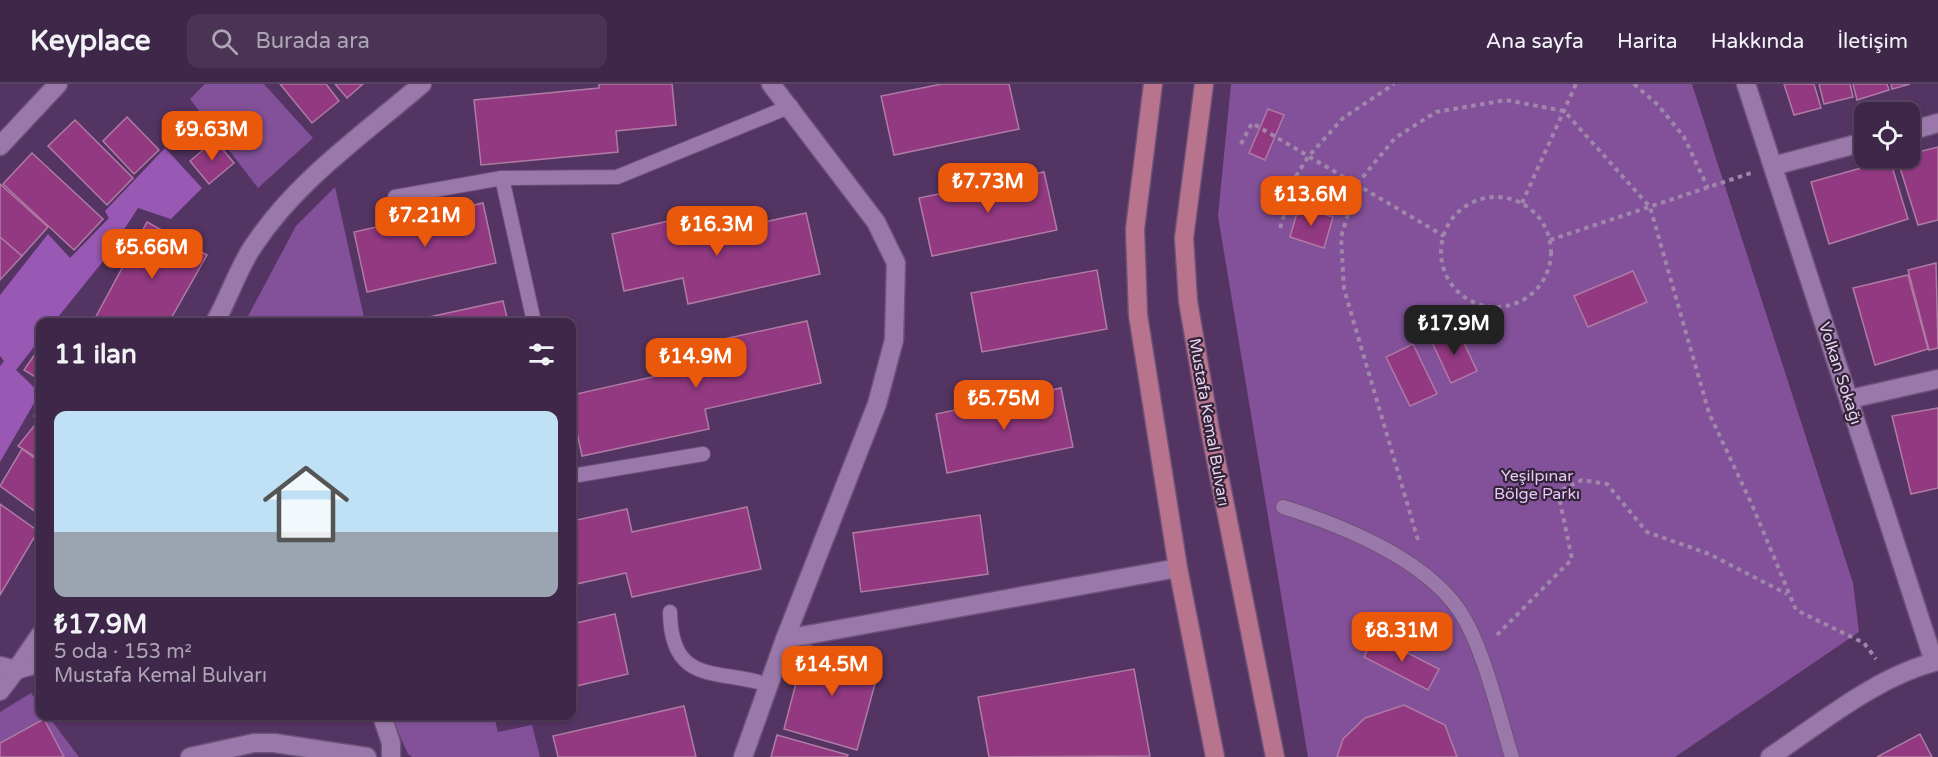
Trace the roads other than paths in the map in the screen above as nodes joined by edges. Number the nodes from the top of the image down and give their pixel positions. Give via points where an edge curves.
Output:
1 (58, 84) edge
2 (422, 84) edge
3 (771, 84) edge
4 (1153, 84) edge
5 (1204, 84) edge
6 (1746, 84) edge
7 (791, 106) junction
8 (1938, 123) edge
9 (1920, 128) edge
10 (1854, 145) edge
11 (0, 146) edge
12 (1773, 166) junction
13 (502, 178) junction
14 (395, 197) dead end
15 (217, 318) edge
16 (533, 318) edge
17 (1938, 379) edge
18 (1850, 399) junction
19 (703, 454) dead end
20 (576, 475) edge
21 (1283, 507) dead end
22 (1178, 568) junction
23 (670, 612) dead end
24 (36, 639) edge
25 (785, 639) junction
26 (36, 664) edge
27 (1937, 665) edge
28 (8, 668) edge
29 (769, 684) junction
30 (0, 691) edge
31 (383, 720) edge
32 (190, 757) edge
33 (367, 757) edge
34 (391, 757) edge
35 (743, 757) edge
36 (1215, 757) edge
37 (1275, 757) edge
38 (1512, 757) edge
39 (1770, 757) edge

1 - 11 street
2 - 15 street via 311,178 280,210 253,246
3 - 7 street
4 - 22 main road via 1135,229 1138,315
5 - 37 main road, Mustafa Kemal Bulvarı via 1184,238 1187,291 1210,430
6 - 12 street, Volkan Sokağı
7 - 13 lane via 617,177
7 - 25 street via 876,222 896,263 894,340 877,404
8 - 9 street
10 - 12 street
12 - 18 street, Volkan Sokağı
13 - 14 lane
13 - 16 lane
17 - 18 street
18 - 27 street, Volkan Sokağı
19 - 20 lane
21 - 38 lane via 1379,547 1429,578 1458,609 1473,636
22 - 25 street
22 - 36 main road
23 - 29 lane via 674,641 688,666 705,673
24 - 28 street
25 - 29 street
26 - 28 street
27 - 39 street via 1892,680
28 - 30 street
29 - 35 street
31 - 34 street
32 - 33 street via 254,743 274,743

